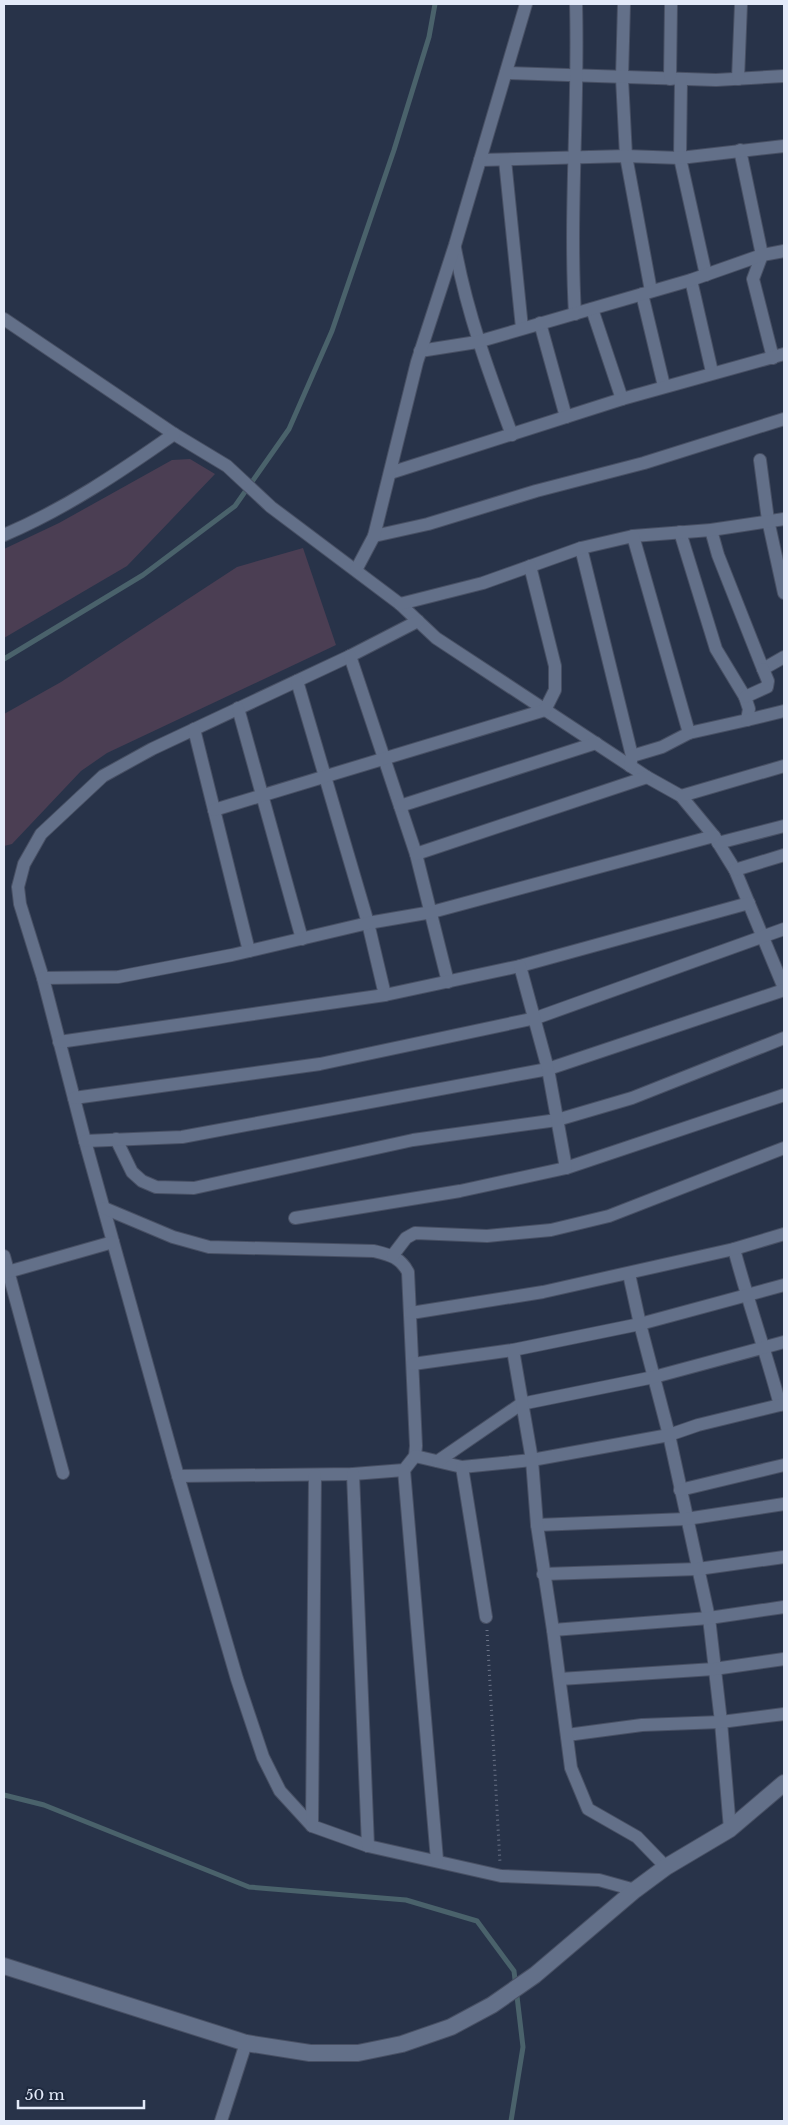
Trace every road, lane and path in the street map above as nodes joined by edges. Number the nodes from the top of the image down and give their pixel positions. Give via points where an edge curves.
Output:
1 (526, 4) edge
2 (576, 4) edge
3 (624, 4) edge
4 (671, 4) edge
5 (741, 4) edge
6 (506, 73) junction
7 (578, 75) junction
8 (784, 76) edge
9 (622, 78) junction
10 (676, 79) junction
11 (738, 80) junction
12 (784, 146) edge
13 (740, 150) junction
14 (626, 156) junction
15 (680, 158) junction
16 (573, 159) junction
17 (480, 160) junction
18 (505, 160) junction
19 (455, 245) junction
20 (784, 250) edge
21 (762, 255) junction
22 (706, 275) junction
23 (691, 280) junction
24 (647, 293) junction
25 (592, 309) junction
26 (575, 314) junction
27 (4, 318) edge
28 (540, 323) junction
29 (522, 328) junction
30 (477, 342) junction
31 (420, 352) junction
32 (778, 356) edge
33 (712, 372) junction
34 (664, 386) junction
35 (622, 399) junction
36 (566, 417) junction
37 (784, 419) edge
38 (174, 434) junction
39 (512, 435) junction
40 (760, 460) dead end
41 (390, 473) junction
42 (784, 519) edge
43 (768, 520) junction
44 (711, 530) junction
45 (680, 532) junction
46 (4, 535) edge
47 (374, 536) junction
48 (633, 536) junction
49 (581, 548) junction
50 (530, 566) junction
51 (356, 570) junction
52 (784, 593) edge
53 (400, 604) junction
54 (418, 621) junction
55 (350, 656) junction
56 (784, 657) edge
57 (763, 669) junction
58 (297, 681) junction
59 (745, 697) junction
60 (238, 708) junction
61 (545, 710) junction
62 (784, 712) edge
63 (747, 720) junction
64 (194, 729) junction
65 (689, 733) junction
66 (596, 743) junction
67 (384, 758) junction
68 (631, 761) junction
69 (784, 766) edge
70 (324, 776) junction
71 (647, 777) junction
72 (263, 795) junction
73 (681, 796) junction
74 (400, 806) junction
75 (214, 810) junction
76 (784, 826) edge
77 (716, 839) junction
78 (416, 854) junction
79 (784, 855) edge
80 (735, 870) junction
81 (749, 903) junction
82 (432, 912) junction
83 (368, 923) junction
84 (784, 929) edge
85 (762, 936) junction
86 (302, 939) junction
87 (249, 951) junction
88 (520, 966) junction
89 (43, 978) junction
90 (448, 982) junction
91 (784, 989) edge
92 (385, 995) junction
93 (536, 1018) junction
94 (784, 1038) edge
95 (59, 1042) junction
96 (548, 1069) junction
97 (784, 1095) edge
98 (74, 1098) junction
99 (556, 1120) junction
100 (116, 1139) junction
101 (85, 1141) junction
102 (784, 1148) edge
103 (566, 1168) junction
104 (104, 1208) junction
105 (295, 1218) dead end
106 (784, 1234) edge
107 (113, 1242) junction
108 (734, 1249) junction
109 (393, 1255) junction
110 (4, 1256) edge
111 (6, 1272) edge
112 (629, 1274) junction
113 (784, 1285) edge
114 (747, 1296) junction
115 (411, 1313) junction
116 (640, 1324) junction
117 (784, 1342) edge
118 (765, 1347) junction
119 (512, 1350) junction
120 (413, 1364) junction
121 (654, 1377) junction
122 (521, 1404) junction
123 (782, 1405) edge
124 (669, 1435) junction
125 (414, 1456) junction
126 (532, 1460) junction
127 (438, 1462) junction
128 (784, 1465) edge
129 (462, 1467) junction
130 (404, 1470) junction
131 (63, 1474) dead end
132 (352, 1474) junction
133 (315, 1475) junction
134 (178, 1476) junction
135 (680, 1490) junction
136 (784, 1504) edge
137 (686, 1519) junction
138 (536, 1525) junction
139 (784, 1557) edge
140 (698, 1569) junction
141 (544, 1574) junction
142 (784, 1607) edge
143 (486, 1617) joint
144 (709, 1618) junction
145 (553, 1630) junction
146 (784, 1659) edge
147 (714, 1669) junction
148 (560, 1679) junction
149 (784, 1714) edge
150 (721, 1722) junction
151 (567, 1735) junction
152 (784, 1782) edge
153 (312, 1826) junction
154 (730, 1828) junction
155 (368, 1846) junction
156 (437, 1860) junction
157 (666, 1866) junction
158 (501, 1876) junction
159 (635, 1890) junction
160 (4, 1966) edge
161 (246, 2043) junction
162 (221, 2121) edge

1 - 6 street
2 - 7 street
3 - 9 street
4 - 10 street
5 - 11 street
6 - 7 street
6 - 17 street
7 - 9 street
7 - 16 street
8 - 11 street
9 - 10 street
9 - 14 street
10 - 11 street
10 - 15 street
12 - 13 street
13 - 15 street
13 - 21 street
14 - 15 street
14 - 16 street
14 - 24 street
15 - 22 street
16 - 18 street
16 - 26 street
17 - 18 street
17 - 19 street
18 - 29 street
19 - 30 street
19 - 31 street
20 - 21 street
21 - 22 street
21 - 32 street via 753,279
22 - 23 street
23 - 24 street
23 - 33 street
24 - 25 street
24 - 34 street
25 - 26 street
25 - 35 street
26 - 28 street
27 - 38 street
28 - 29 street
28 - 36 street
29 - 30 street
30 - 31 street
30 - 39 street
31 - 41 street
32 - 33 street
33 - 34 street
34 - 35 street
35 - 36 street
36 - 39 street
37 - 47 street via 644,463 428,524
38 - 46 street via 117,474 32,523
38 - 51 street via 226,466 271,508
39 - 41 street
40 - 43 street
41 - 47 street
42 - 43 street
43 - 44 street
43 - 52 street
44 - 45 street
44 - 57 street
45 - 48 street
45 - 59 street via 716,649
47 - 51 street
48 - 49 street
48 - 65 street
49 - 50 street
49 - 68 street
50 - 53 street via 483,584
50 - 61 street via 555,666 555,690
51 - 53 street
53 - 54 street
54 - 55 street
54 - 61 street via 436,638
55 - 58 street
55 - 67 street
56 - 57 street
57 - 59 street via 767,687
58 - 60 street
58 - 70 street
59 - 63 street
60 - 64 street
60 - 72 street
61 - 66 street
61 - 67 street
62 - 63 street
63 - 65 street
64 - 75 street
64 - 89 street via 103,776 41,834 24,864 18,886 20,904
65 - 68 street
66 - 68 street
66 - 74 street
67 - 70 street
67 - 74 street
68 - 71 street
69 - 73 street
70 - 72 street
70 - 83 street
71 - 73 street
71 - 78 street
72 - 75 street
72 - 86 street
73 - 77 street
74 - 78 street
75 - 87 street
76 - 77 street
77 - 80 street
77 - 82 street
78 - 82 street
79 - 80 street
80 - 81 street
81 - 85 street
81 - 88 street
82 - 83 street
82 - 90 street
83 - 86 street
83 - 92 street
84 - 85 street
85 - 91 street
85 - 93 street
86 - 87 street
87 - 89 street via 118,977
88 - 90 street
88 - 93 street
89 - 95 street
90 - 92 street
91 - 96 street
92 - 95 street
93 - 96 street
93 - 98 street via 320,1064
94 - 99 street via 632,1098
95 - 98 street
96 - 99 street
96 - 100 street via 182,1137
97 - 103 street
98 - 101 street
99 - 100 street via 413,1140 194,1188 156,1187 142,1182 132,1172
99 - 103 street
100 - 101 street
101 - 104 street
102 - 109 street via 609,1216 551,1230 487,1236 415,1233 406,1238
103 - 105 street via 460,1191
104 - 107 street
104 - 109 street via 173,1238 209,1247 374,1251
106 - 108 street
107 - 111 street
107 - 134 street
108 - 112 street
108 - 114 street
109 - 115 street via 403,1262 408,1272
110 - 111 street
111 - 131 street
112 - 115 street via 543,1292
112 - 116 street
113 - 114 street
114 - 116 street
114 - 118 street
115 - 120 street
116 - 119 street
116 - 121 street
117 - 118 street
118 - 121 street
118 - 123 street
119 - 120 street
119 - 122 street
120 - 125 street
121 - 122 street
121 - 124 street
122 - 126 street
122 - 127 street
123 - 124 street via 698,1424
124 - 126 street
124 - 135 street
125 - 127 street
125 - 130 street
126 - 129 street
126 - 138 street
127 - 129 street
128 - 135 street
129 - 143 street
130 - 132 street
130 - 156 street
132 - 133 street
132 - 155 street
133 - 134 street
133 - 153 street
134 - 153 street via 263,1757 280,1791
135 - 137 street
136 - 137 street
137 - 138 street
137 - 140 street
138 - 141 street
139 - 140 street
140 - 141 street
140 - 144 street
141 - 145 street
142 - 144 street
143 - 158 path
144 - 145 street
144 - 147 street
145 - 148 street
146 - 147 street
147 - 148 street
147 - 150 street
148 - 151 street
149 - 150 street
150 - 151 street via 642,1725
150 - 154 street
151 - 157 street via 571,1768 588,1810 637,1837
152 - 154 street
153 - 155 street
154 - 157 street
155 - 156 street
156 - 158 street
157 - 159 street
158 - 159 street via 599,1880
159 - 161 street via 535,1975 492,2005 435,2032 402,2044 358,2053 310,2053
160 - 161 street
161 - 162 street

